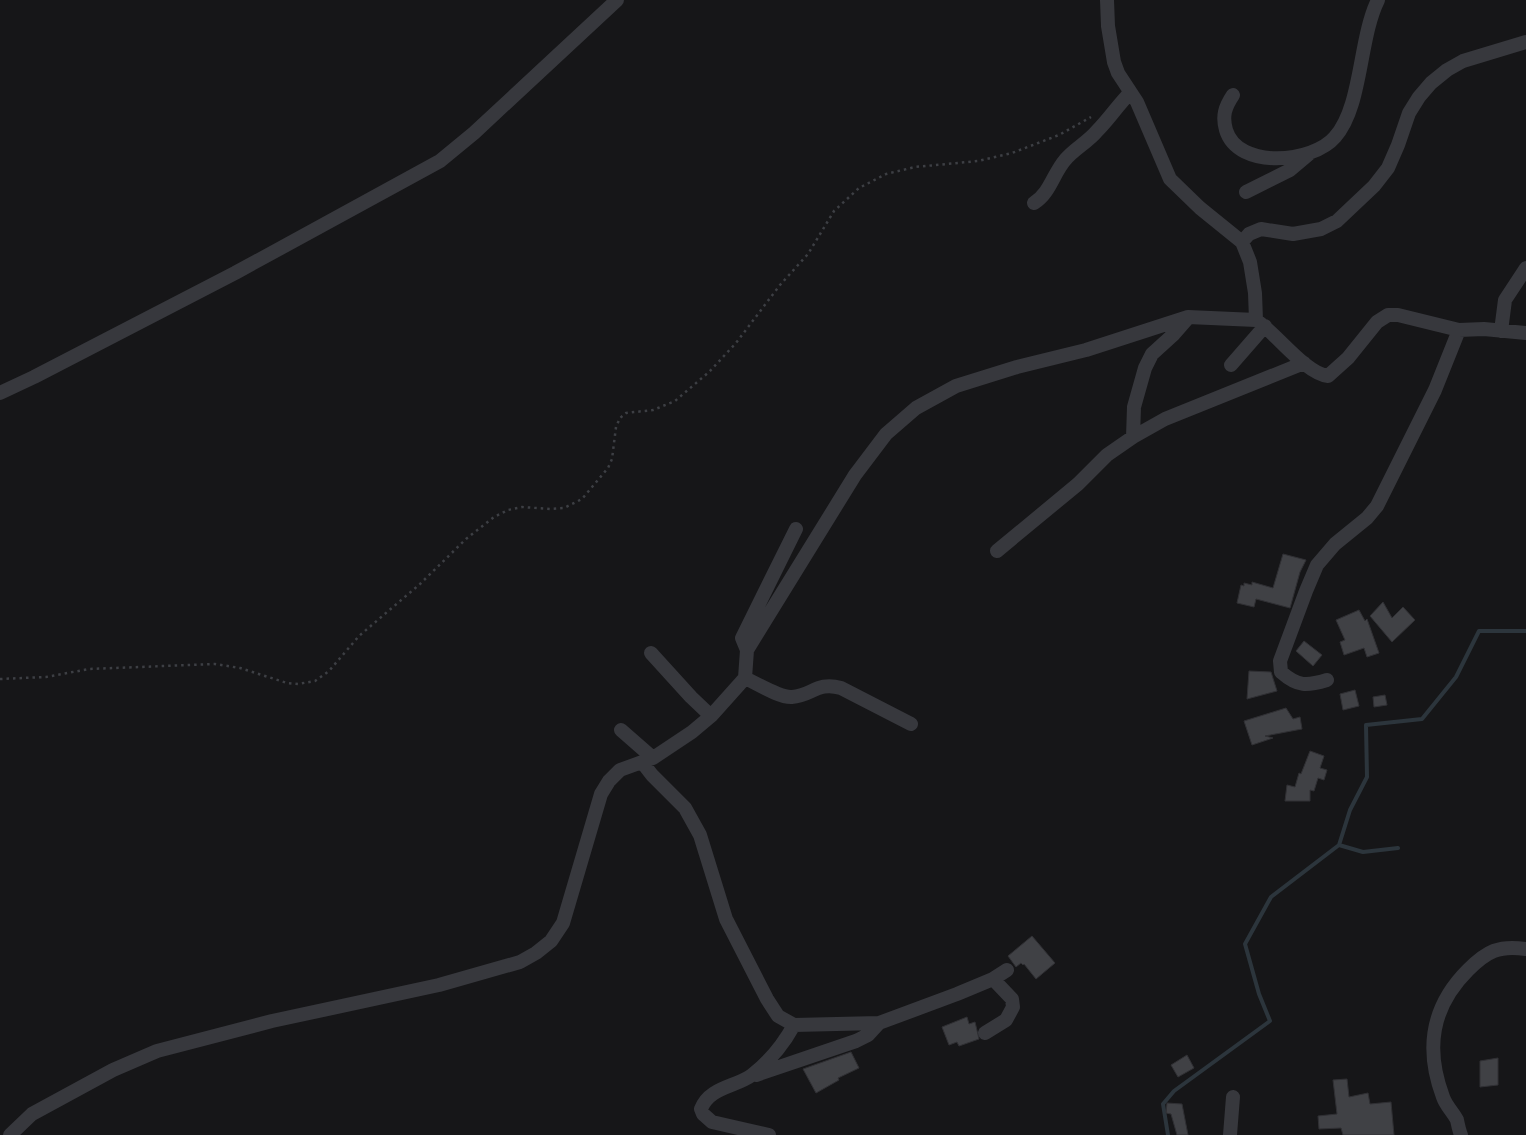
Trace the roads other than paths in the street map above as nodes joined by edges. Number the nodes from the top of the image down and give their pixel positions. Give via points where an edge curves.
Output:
1 (617, 0) edge
2 (1107, 0) edge
3 (1378, 0) edge
4 (1526, 42) edge
5 (1130, 93) junction
6 (1233, 94) dead end
7 (1311, 153) junction
8 (1246, 192) dead end
9 (1034, 204) dead end
10 (1242, 242) junction
11 (1526, 268) edge
12 (1188, 317) junction
13 (1260, 323) junction
14 (1459, 330) junction
15 (1501, 331) junction
16 (1526, 333) edge
17 (1304, 363) junction
18 (1231, 365) dead end
19 (0, 393) edge
20 (1133, 437) junction
21 (796, 529) dead end
22 (997, 551) dead end
23 (746, 650) junction
24 (651, 653) dead end
25 (745, 678) junction
26 (1327, 680) dead end
27 (711, 716) junction
28 (912, 724) dead end
29 (621, 730) dead end
30 (647, 760) junction
31 (1526, 949) edge
32 (1007, 970) dead end
33 (992, 979) junction
34 (879, 1023) junction
35 (794, 1025) junction
36 (985, 1033) dead end
37 (750, 1076) junction
38 (1233, 1097) dead end
39 (10, 1135) edge
40 (769, 1135) edge
41 (1230, 1135) edge
42 (1461, 1135) edge

1 - 19 street via 440,161 226,278
2 - 5 street via 1114,62
3 - 7 street via 1348,115 1336,137
4 - 10 street via 1464,60 1431,83 1409,113 1388,168 1337,221 1321,229 1293,234 1261,229 1249,234
5 - 9 street via 1098,130 1064,161 1047,191
5 - 10 street via 1137,102 1170,179
6 - 7 street via 1226,106 1225,124 1231,141 1240,148 1250,154 1273,158
7 - 8 street via 1290,170
10 - 13 street via 1250,262
11 - 15 street via 1505,300
12 - 13 street
12 - 20 street via 1152,354 1145,368 1134,407
12 - 23 street via 1086,350 956,386 916,408 886,434 855,475
13 - 17 street
13 - 18 street
14 - 15 street
14 - 17 street via 1388,315 1377,322 1348,358 1328,376
14 - 26 street via 1435,390 1377,506 1317,565 1306,591 1280,661 1281,672 1291,681 1309,685
15 - 16 street
17 - 20 street via 1165,419
20 - 22 street via 1107,455 1078,484
21 - 23 street via 742,638
23 - 25 street
24 - 27 street
25 - 27 street
25 - 28 street via 788,697 833,686
27 - 30 street
29 - 30 street
30 - 35 street via 652,775 686,808 700,835 726,919 767,999 778,1016
30 - 39 street via 620,770 601,794 563,924 551,941 536,953 520,962 448,982 272,1021 157,1051 112,1070 32,1114
31 - 42 street via 1510,947 1480,959 1462,976 1438,1015 1433,1050 1437,1079
32 - 33 street
33 - 34 street
33 - 36 street via 1012,1000 1013,1007 1006,1020
34 - 35 street
34 - 37 street via 868,1035 856,1041
35 - 37 street via 779,1050
37 - 40 street via 708,1097 701,1109 712,1122
38 - 41 street

